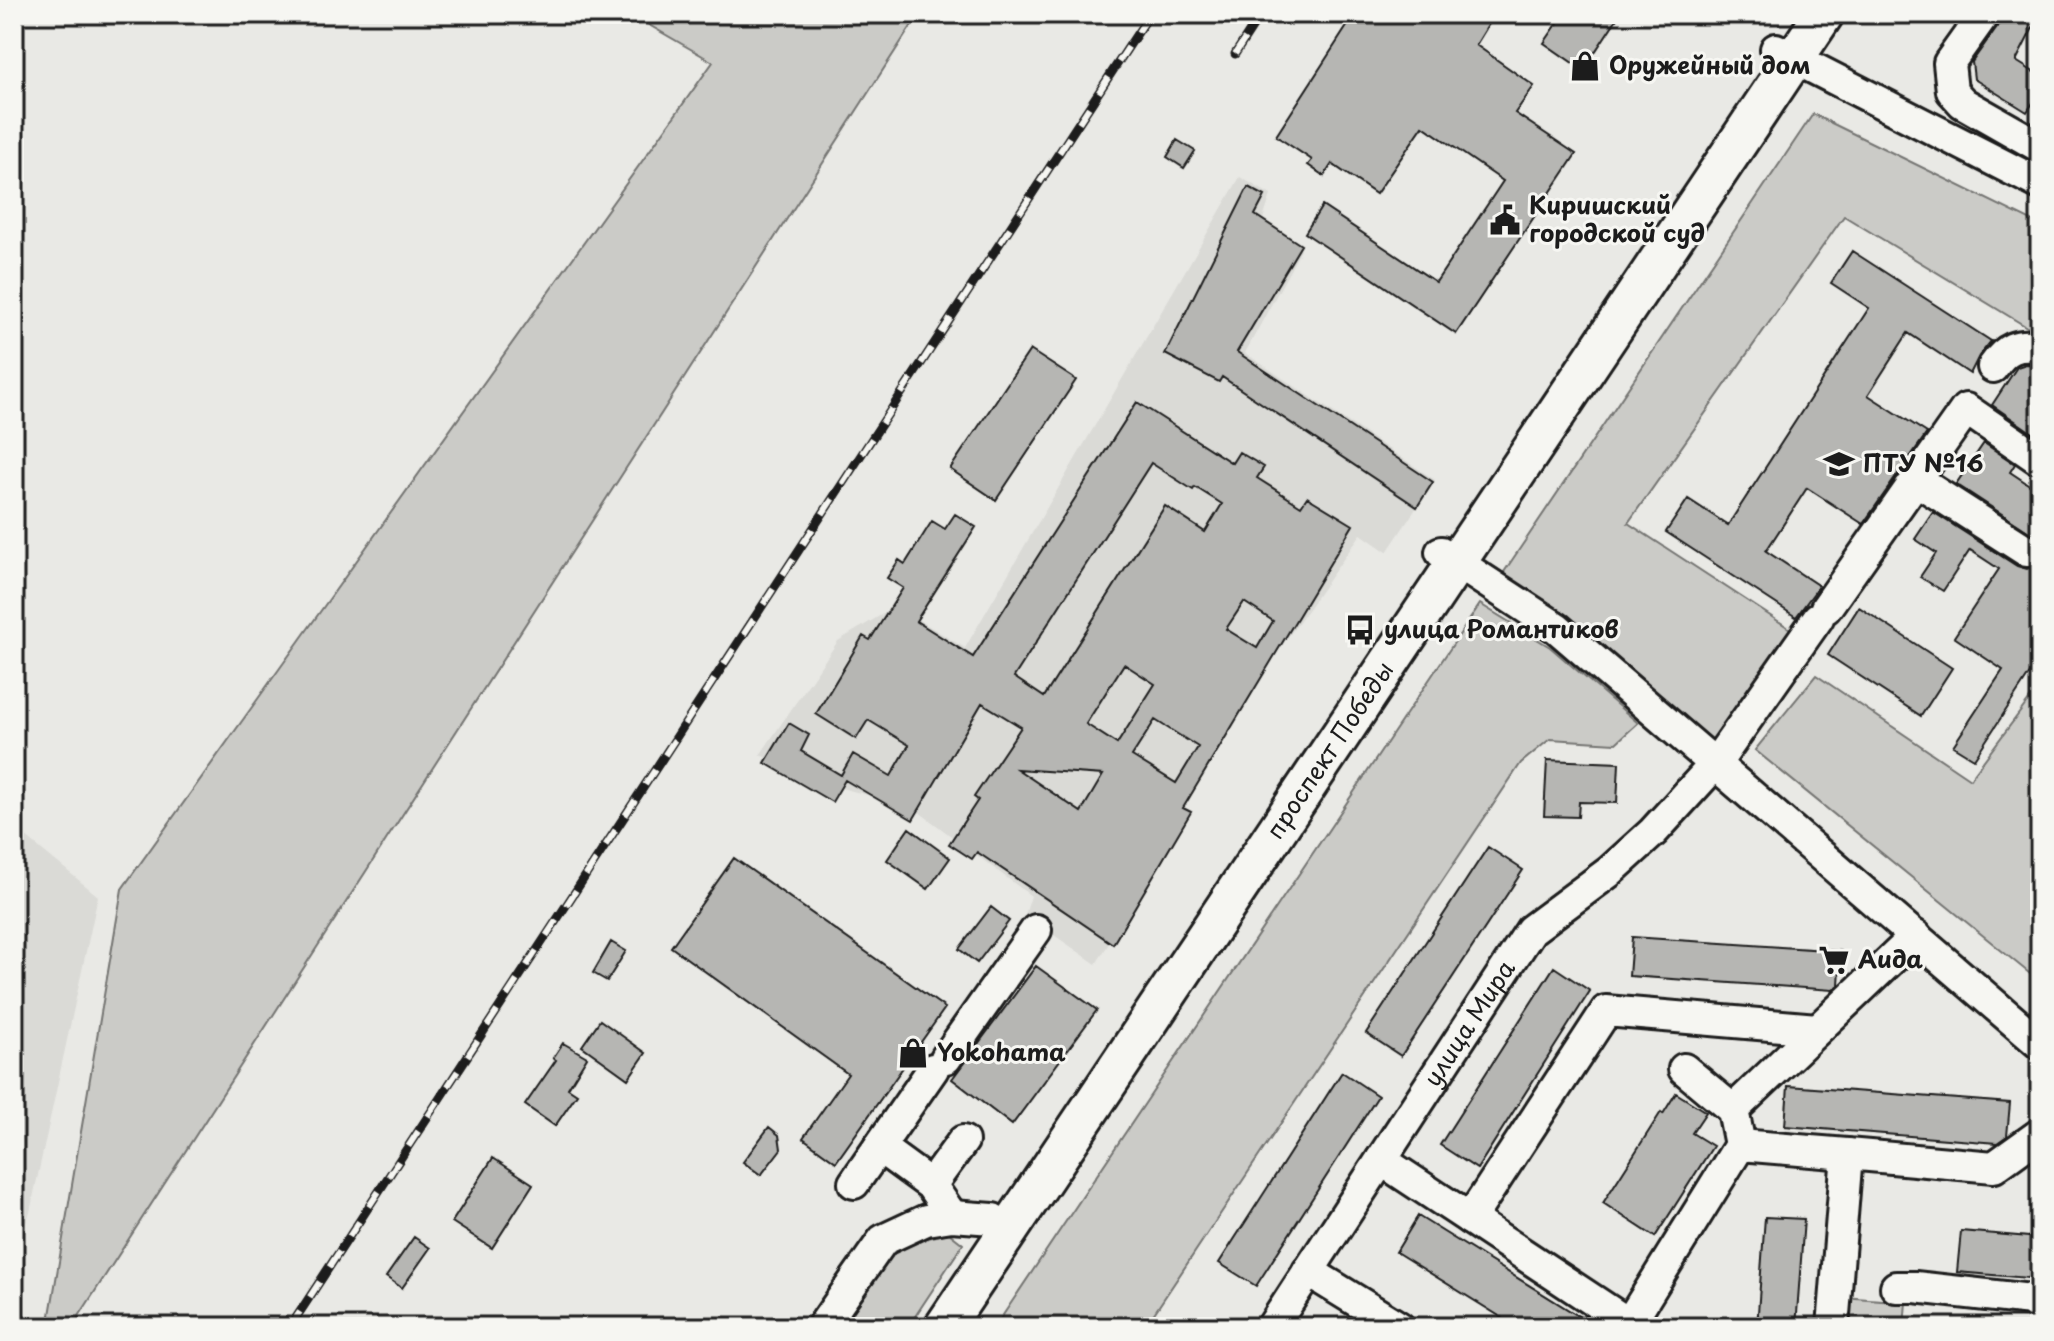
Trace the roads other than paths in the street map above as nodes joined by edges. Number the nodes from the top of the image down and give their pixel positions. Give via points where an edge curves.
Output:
1 (1799, 14) edge
2 (1824, 14) edge
3 (1984, 14) edge
4 (1785, 55) junction
5 (2037, 138) edge
6 (2031, 179) edge
7 (2040, 345) edge
8 (1966, 409) junction
9 (2040, 460) edge
10 (1916, 480) junction
11 (2027, 551) dead end
12 (1448, 557) junction
13 (1716, 763) junction
14 (1036, 930) dead end
15 (1916, 936) junction
16 (1817, 1029) junction
17 (2040, 1044) edge
18 (1684, 1069) dead end
19 (1733, 1110) junction
20 (2040, 1134) edge
21 (963, 1141) dead end
22 (1740, 1145) junction
23 (879, 1147) junction
24 (1847, 1154) junction
25 (1381, 1160) junction
26 (854, 1183) dead end
27 (931, 1185) junction
28 (952, 1216) junction
29 (1470, 1219) junction
30 (1001, 1226) junction
31 (1308, 1271) junction
32 (1896, 1287) dead end
33 (2040, 1301) edge
34 (1628, 1326) edge
35 (822, 1327) edge
36 (920, 1327) edge
37 (944, 1327) edge
38 (1272, 1327) edge
39 (1399, 1327) edge
40 (1833, 1327) edge

1 - 4 main road, проспект Победы
2 - 4 main road, проспект Победы
3 - 5 street via 1949,63 1952,91 1963,103
4 - 6 street
4 - 12 main road, проспект Победы via 1597,313
5 - 6 street
7 - 8 street, улица Мира via 2004,351
8 - 9 street
8 - 10 street, улица Мира
10 - 11 street
10 - 13 street, улица Мира
12 - 13 street via 1557,628
12 - 30 main road, проспект Победы
13 - 15 street
13 - 25 street, улица Мира via 1609,872 1531,930
14 - 23 street
15 - 16 street
15 - 17 street
16 - 19 street
16 - 29 street via 1606,1011
18 - 19 street
19 - 22 street
20 - 24 street via 1994,1167
21 - 27 street
22 - 24 street
22 - 34 street
23 - 26 street
23 - 27 street
24 - 40 street
25 - 29 street
25 - 31 street, улица Мира
27 - 28 street
28 - 30 street
28 - 35 street via 926,1220 883,1240
29 - 34 street
30 - 36 main road, проспект Победы
30 - 37 main road, проспект Победы
31 - 38 street, улица Мира
31 - 39 street
32 - 33 street

